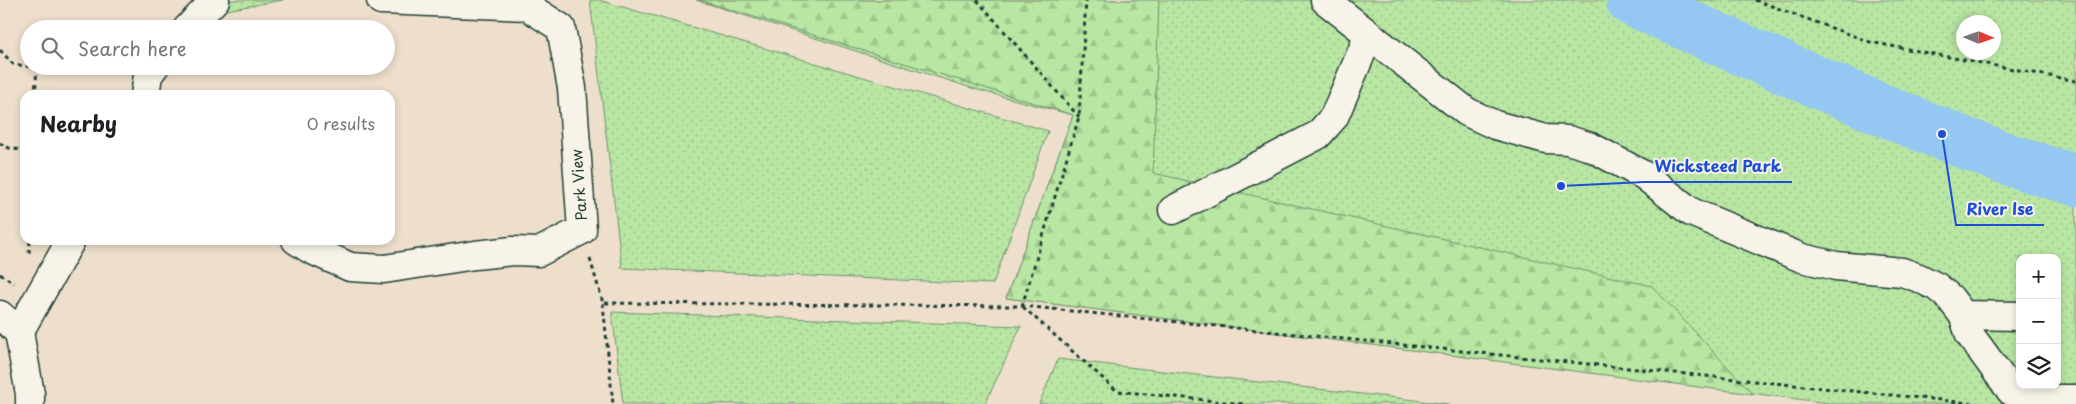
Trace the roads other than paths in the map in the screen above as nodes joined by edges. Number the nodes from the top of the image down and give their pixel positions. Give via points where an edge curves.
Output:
1 (215, 0) edge
2 (381, 0) edge
3 (1325, 0) edge
4 (196, 20) edge
5 (1369, 35) junction
6 (148, 75) edge
7 (146, 90) edge
8 (1173, 210) dead end
9 (67, 245) edge
10 (304, 245) edge
11 (1962, 315) junction
12 (2016, 316) edge
13 (9, 324) edge
14 (2076, 399) edge
15 (30, 404) edge

1 - 4 street
2 - 10 street, Park View via 527,6 561,28 572,88 582,230 539,252 475,255 384,269 350,267
3 - 5 street
5 - 8 street via 1334,117 1318,135
5 - 11 street via 1467,112 1495,125 1591,147 1645,176 1691,212 1802,258 1836,266 1902,272 1919,278 1950,298
6 - 7 street
9 - 13 street
11 - 12 street
11 - 14 street via 1970,335 2011,391 2029,399
13 - 15 street via 30,394

